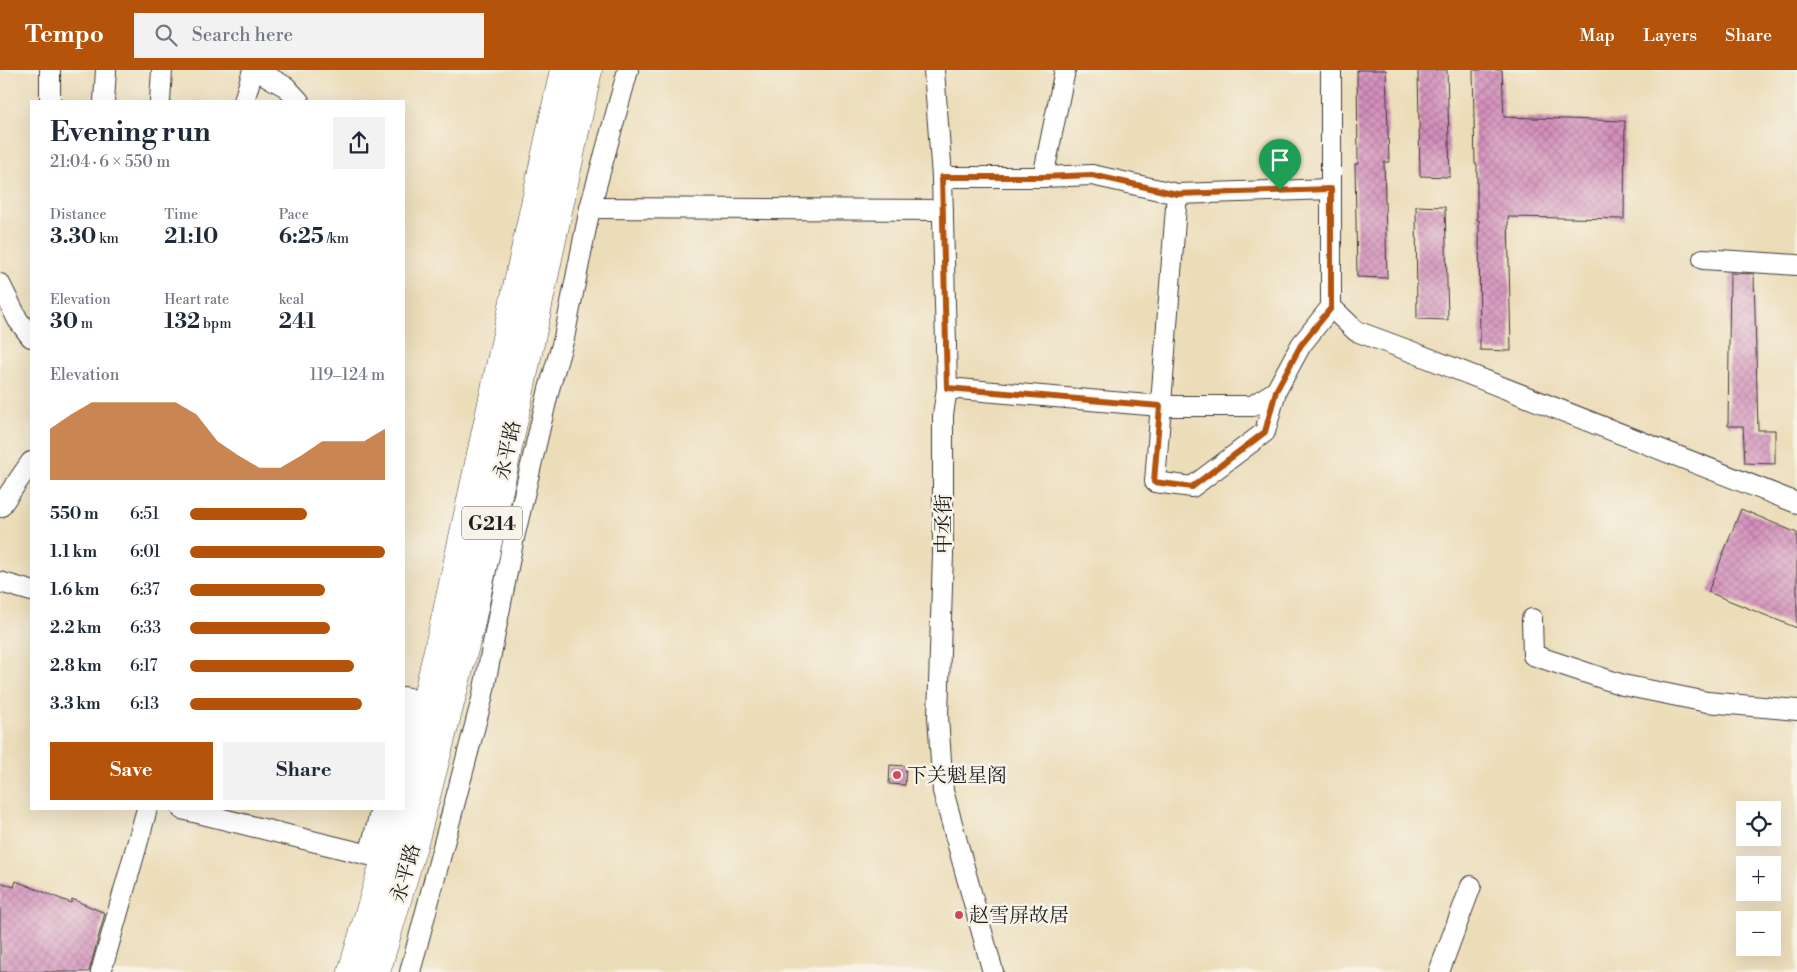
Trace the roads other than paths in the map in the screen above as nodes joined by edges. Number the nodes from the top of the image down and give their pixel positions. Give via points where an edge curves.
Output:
1 (50, 70) edge
2 (106, 70) edge
3 (162, 70) edge
4 (255, 70) edge
5 (564, 70) edge
6 (588, 70) edge
7 (628, 70) edge
8 (934, 70) edge
9 (1065, 70) edge
10 (1331, 70) edge
11 (50, 100) edge
12 (104, 100) edge
13 (160, 100) edge
14 (244, 100) edge
15 (298, 100) edge
16 (942, 177) junction
17 (1043, 177) junction
18 (1331, 189) junction
19 (1177, 194) junction
20 (590, 208) junction
21 (943, 210) junction
22 (1703, 259) dead end
23 (1797, 265) edge
24 (0, 284) edge
25 (1331, 308) junction
26 (30, 336) edge
27 (947, 388) junction
28 (1276, 391) junction
29 (1160, 406) junction
30 (30, 463) edge
31 (1797, 503) edge
32 (0, 507) edge
33 (0, 582) edge
34 (30, 591) edge
35 (1532, 619) dead end
36 (405, 697) edge
37 (1797, 710) edge
38 (405, 716) edge
39 (405, 791) edge
40 (147, 810) edge
41 (186, 810) edge
42 (381, 810) edge
43 (400, 810) edge
44 (1471, 886) dead end
45 (101, 972) edge
46 (352, 972) edge
47 (376, 972) edge
48 (410, 972) edge
49 (993, 972) edge
50 (1439, 972) edge

1 - 11 street
2 - 12 street
3 - 13 street
4 - 14 street
4 - 15 street via 286,87
5 - 39 highway, 永平路 / G214
6 - 47 highway, 永平路 / G214 via 470,626 416,835
7 - 20 street
8 - 16 street, 中丞街
9 - 17 street
10 - 18 street
16 - 17 street
16 - 21 street, 中丞街
17 - 19 street via 1092,175
18 - 19 street
18 - 25 street
19 - 29 street
20 - 21 street
20 - 48 street via 564,338 512,542 482,699
21 - 27 street, 中丞街
22 - 23 street
24 - 26 street via 18,320
25 - 28 street via 1301,345
25 - 31 street via 1356,331
27 - 29 street
27 - 49 street, 中丞街 via 943,415 938,716 943,791
28 - 29 street via 1252,406
28 - 29 street via 1265,432 1192,487 1154,482
30 - 32 street
33 - 34 street
35 - 37 street via 1533,655 1623,685 1707,702
36 - 38 street via 409,698
40 - 45 street
41 - 42 street via 369,855
43 - 46 highway, 永平路
44 - 50 street

